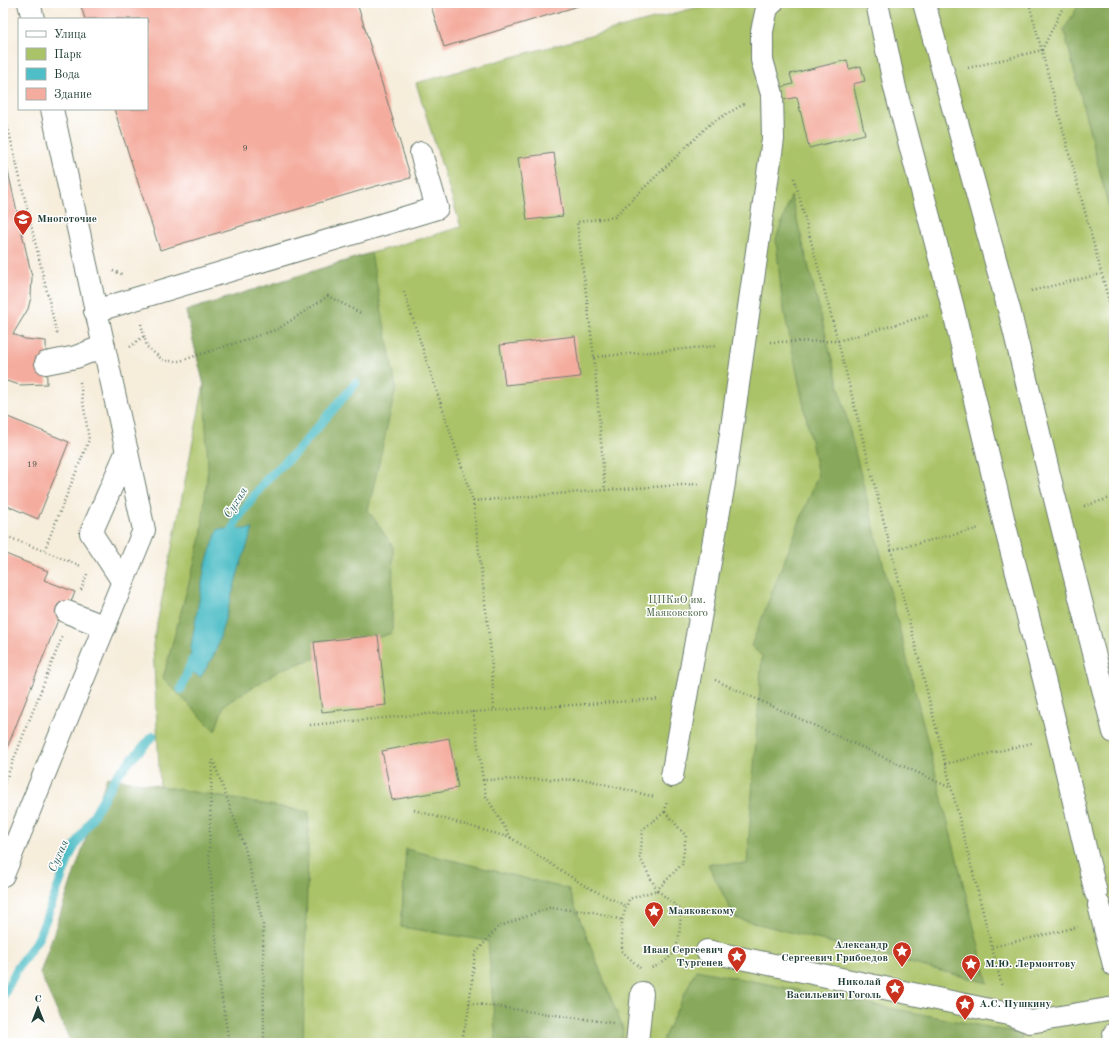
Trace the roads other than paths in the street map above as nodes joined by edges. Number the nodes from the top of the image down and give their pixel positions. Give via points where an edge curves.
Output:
1 (29, 3) edge
2 (772, 3) edge
3 (877, 3) edge
4 (924, 3) edge
5 (33, 18) edge
6 (52, 110) edge
7 (421, 153) dead end
8 (96, 311) junction
9 (104, 346) junction
10 (54, 361) road end
11 (127, 450) junction
12 (123, 582) junction
13 (69, 613) road end
14 (105, 627) junction
15 (1114, 732) edge
16 (672, 776) dead end
17 (3, 875) edge
18 (707, 951) dead end
19 (1114, 965) edge
20 (642, 993) dead end
21 (1114, 1008) edge
22 (1114, 1034) edge
23 (638, 1035) edge
24 (1112, 1043) edge

1 - 5 street
2 - 16 street via 767,8 762,31 762,60 772,94 773,139 724,483
3 - 19 street via 895,88 953,308
4 - 15 street via 1006,297
6 - 8 street
7 - 8 street via 437,208
8 - 9 street
9 - 10 street via 76,357
9 - 11 street
11 - 12 street via 144,530
11 - 12 street via 90,533
12 - 14 street
13 - 14 street
14 - 17 street
18 - 21 street via 1009,1014 1030,1022
20 - 23 street
22 - 24 street

